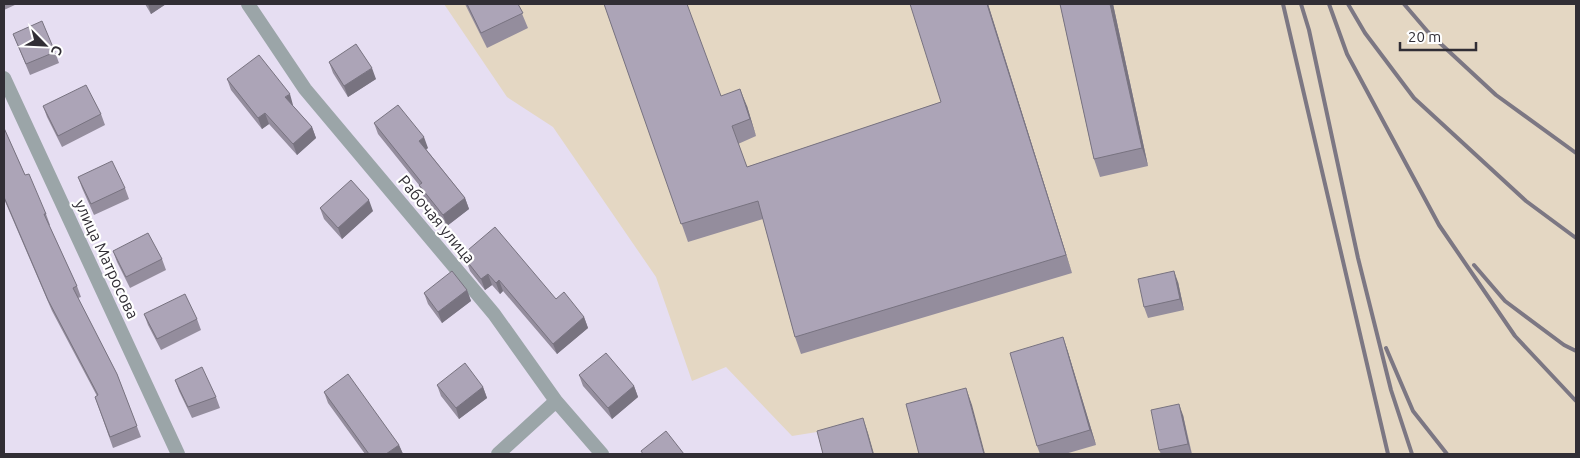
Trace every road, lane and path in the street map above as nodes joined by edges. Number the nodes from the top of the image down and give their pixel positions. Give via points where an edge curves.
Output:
1 (248, 4) edge
2 (4, 78) edge
3 (556, 401) junction
4 (178, 454) edge
5 (498, 454) edge
6 (602, 454) edge

1 - 3 street, Рабочая улица via 305,89 494,314
2 - 4 street, улица Матросова
3 - 5 street
3 - 6 street, Рабочая улица

